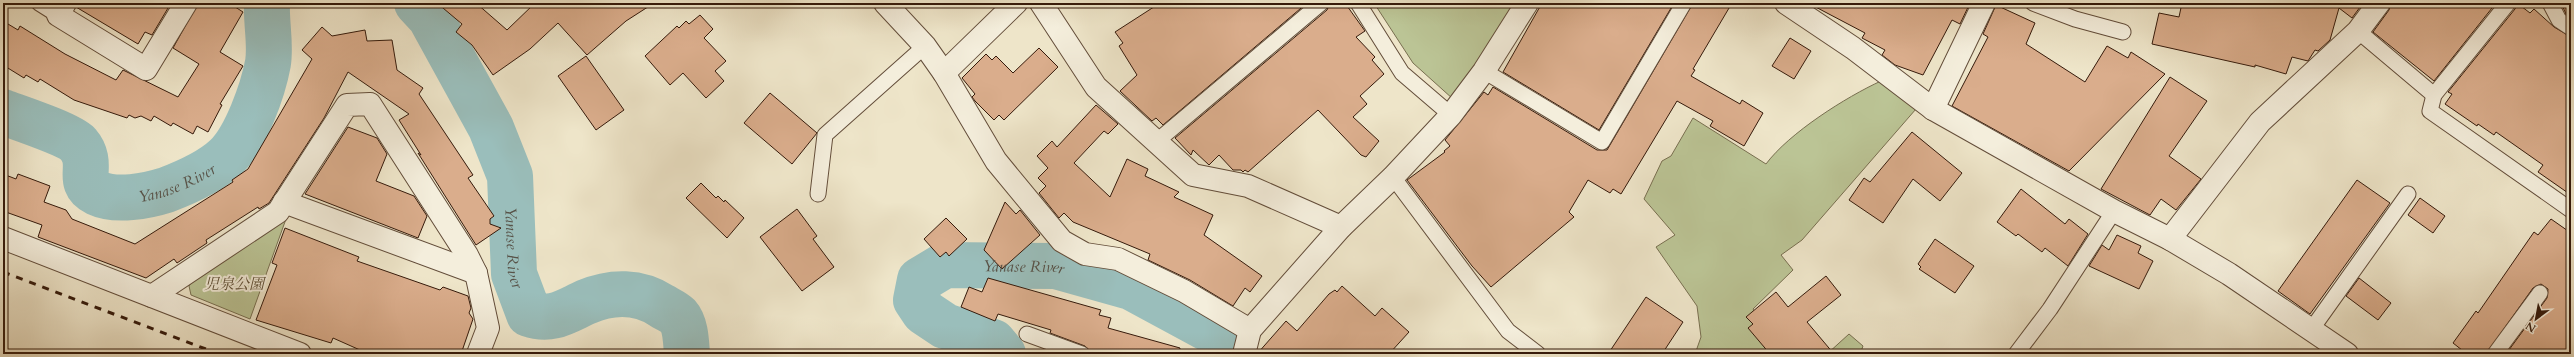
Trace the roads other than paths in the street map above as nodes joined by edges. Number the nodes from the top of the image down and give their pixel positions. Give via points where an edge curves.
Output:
1 (39, 3) edge
2 (186, 3) edge
3 (885, 3) edge
4 (1016, 3) edge
5 (1041, 3) edge
6 (1321, 3) edge
7 (1358, 3) edge
8 (1527, 3) edge
9 (1684, 3) edge
10 (1786, 3) edge
11 (1984, 3) edge
12 (2033, 3) edge
13 (2379, 3) edge
14 (2508, 3) edge
15 (2550, 3) edge
16 (62, 9) edge
17 (2571, 28) edge
18 (2358, 31) junction
19 (2123, 32) dead end
20 (925, 46) junction
21 (1484, 71) junction
22 (944, 73) junction
23 (2434, 95) junction
24 (1933, 109) junction
25 (1451, 115) junction
26 (1156, 142) junction
27 (1393, 177) junction
28 (818, 194) dead end
29 (2408, 194) dead end
30 (284, 202) junction
31 (2571, 210) edge
32 (2114, 211) junction
33 (1341, 227) junction
34 (3, 238) edge
35 (2170, 240) junction
36 (476, 273) junction
37 (2540, 292) dead end
38 (152, 296) junction
39 (2310, 330) junction
40 (1027, 334) dead end
41 (1247, 343) edge
42 (300, 354) edge
43 (478, 354) edge
44 (1082, 354) edge
45 (1538, 354) edge
46 (2016, 354) edge
47 (2347, 354) edge
48 (2495, 354) edge

1 - 16 lane
2 - 16 street via 146,68
3 - 20 street
4 - 22 street
5 - 26 street via 1096,87
6 - 26 lane
7 - 25 lane via 1402,73
8 - 21 street
9 - 21 lane via 1602,142
10 - 24 street via 1853,48
11 - 24 street
12 - 19 lane via 2075,19
13 - 18 street
14 - 23 lane
15 - 17 lane via 2559,20
18 - 23 lane
18 - 35 street via 2260,122
20 - 22 street
20 - 28 lane via 825,135
21 - 25 street
22 - 41 street via 996,161 1062,242 1086,254 1118,259 1184,291
23 - 31 lane via 2430,112
24 - 32 street
25 - 27 street
26 - 33 street via 1193,175 1248,186
27 - 33 street
27 - 45 lane via 1508,331
29 - 39 lane
30 - 36 street
30 - 36 street via 347,105 370,104
30 - 38 street via 278,212
32 - 35 street
32 - 46 lane via 2050,309
33 - 41 street
34 - 38 street
35 - 39 street via 2229,274
36 - 43 street via 488,328
37 - 48 lane
38 - 42 street
39 - 47 street
40 - 44 lane

